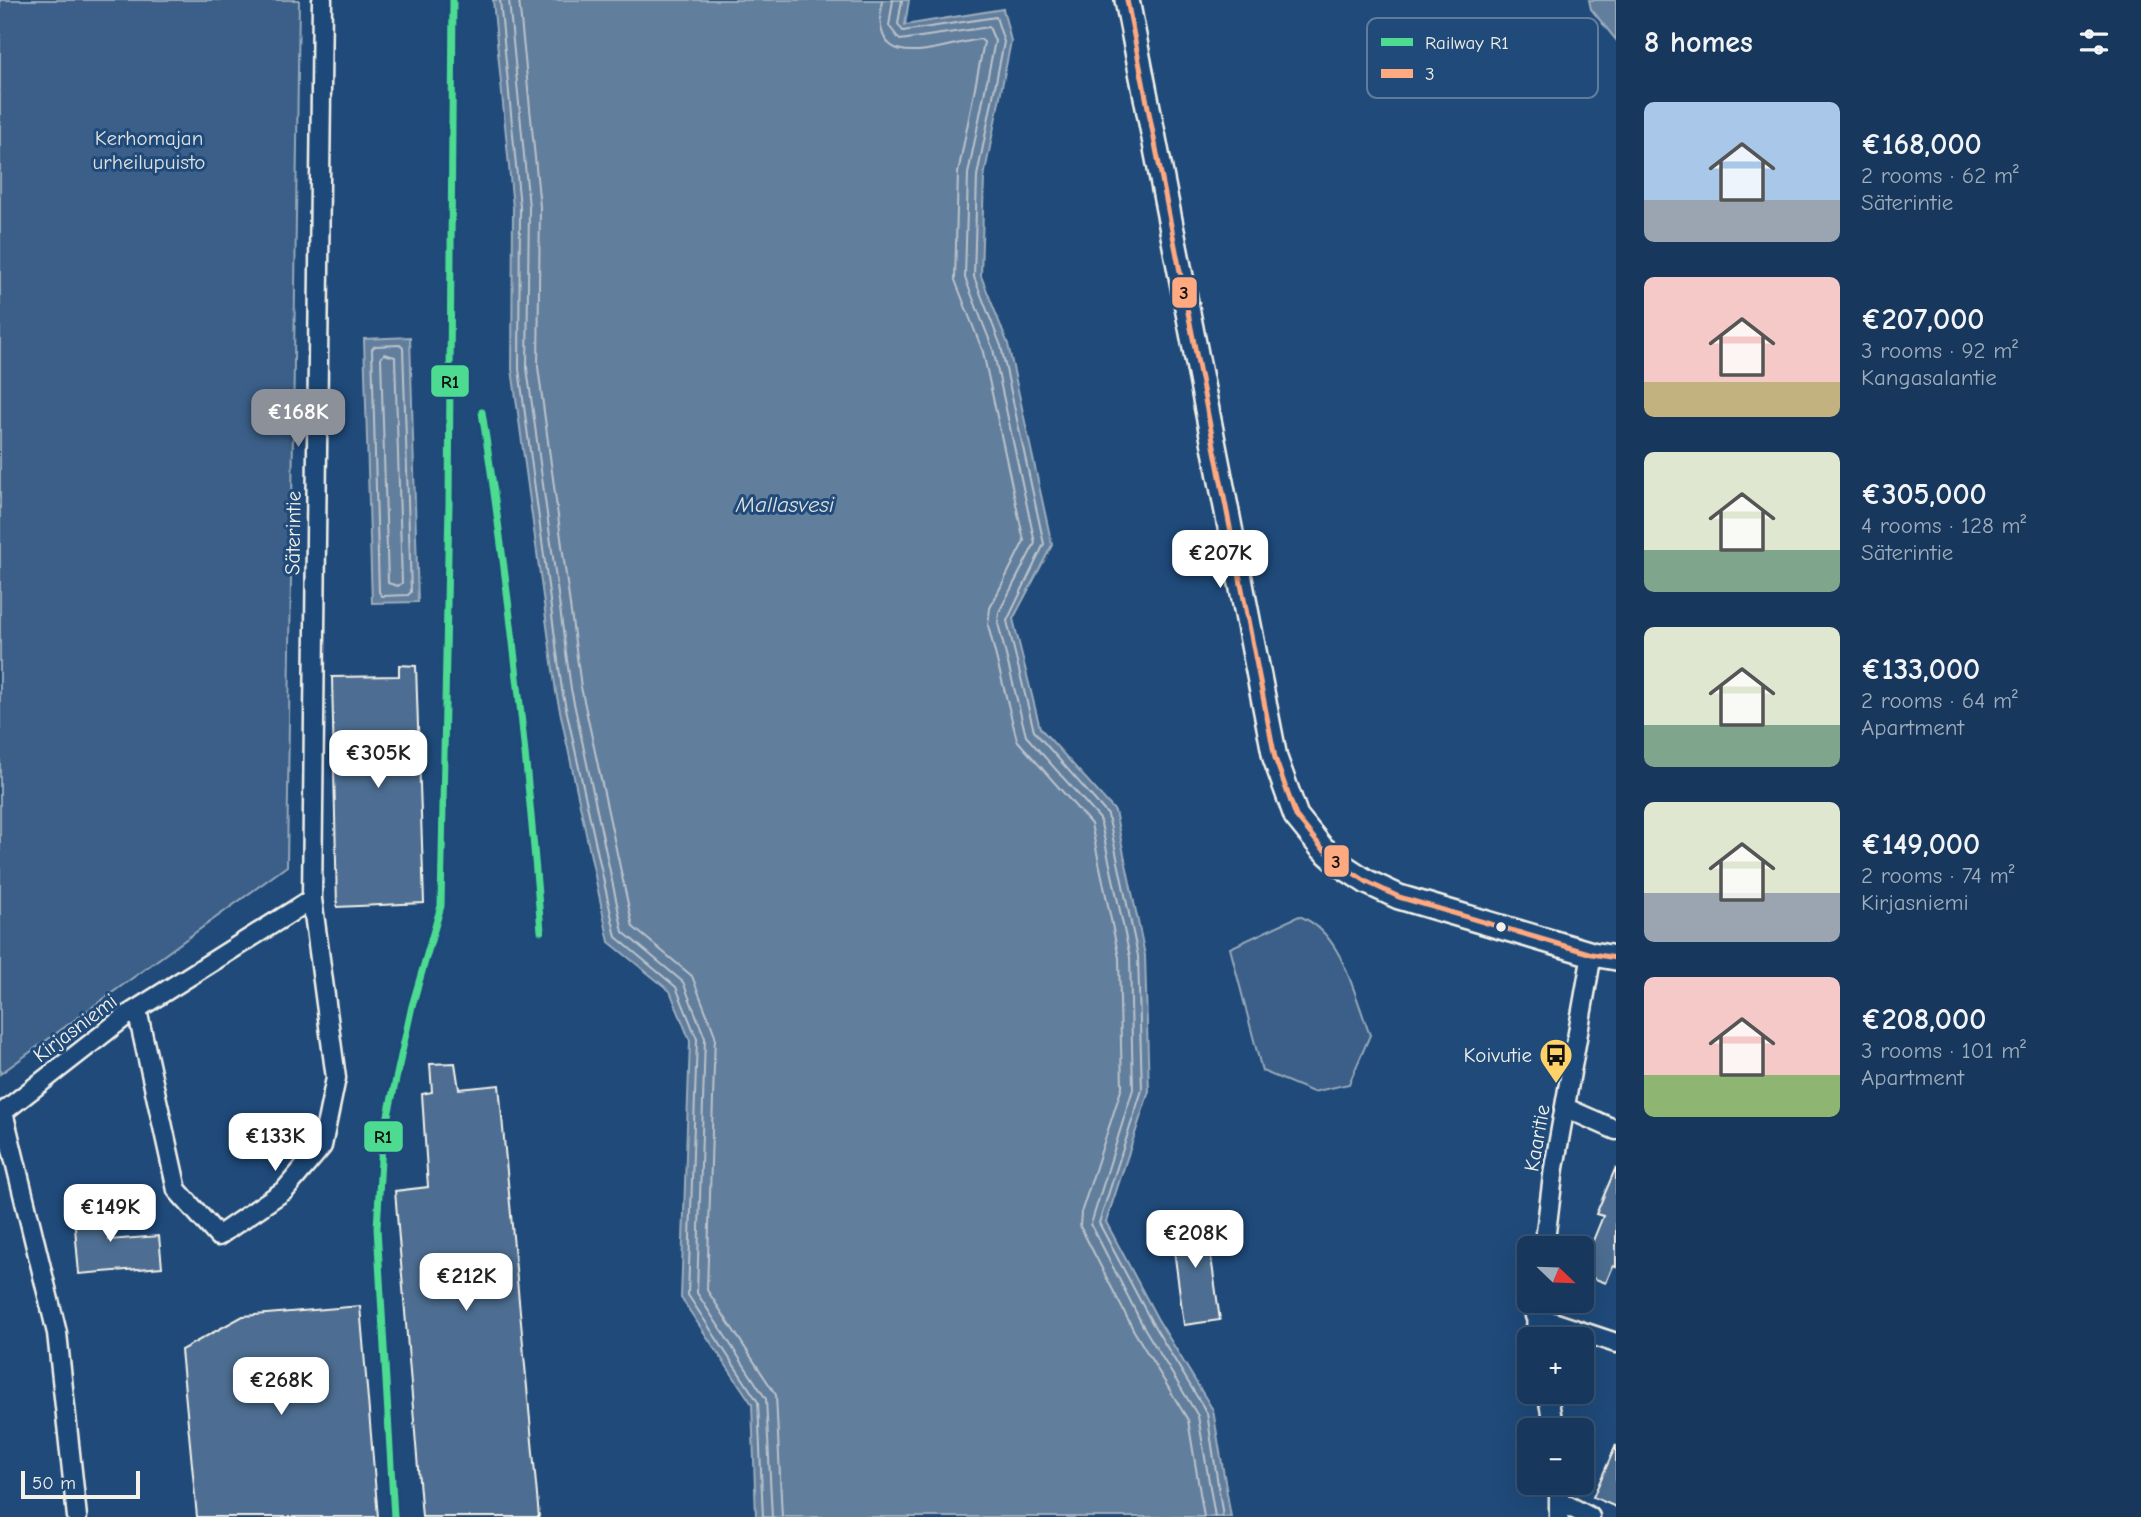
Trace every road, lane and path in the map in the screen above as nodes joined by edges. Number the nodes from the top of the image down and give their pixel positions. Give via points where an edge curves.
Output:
1 (322, 0) edge
2 (1127, 0) edge
3 (312, 899) junction
4 (1592, 954) junction
5 (1616, 958) edge
6 (137, 1010) junction
7 (1566, 1108) junction
8 (1616, 1130) edge
9 (1546, 1236) edge
10 (1547, 1313) edge
11 (1616, 1343) edge
12 (1560, 1510) edge
13 (77, 1517) edge
14 (1590, 1517) edge

1 - 3 street, Säterintie
2 - 4 main road via 1275,758 1296,816 1341,866 1399,897
3 - 6 street, Kirjasniemi
3 - 6 street, Säterintie via 336,1078 322,1146 285,1190 218,1236 177,1190
4 - 5 main road
4 - 7 street, Kaaritie
6 - 13 street, Kirjasniemi via 3,1112 57,1333
7 - 8 street
7 - 9 street, Kaaritie
10 - 11 street
12 - 14 street

